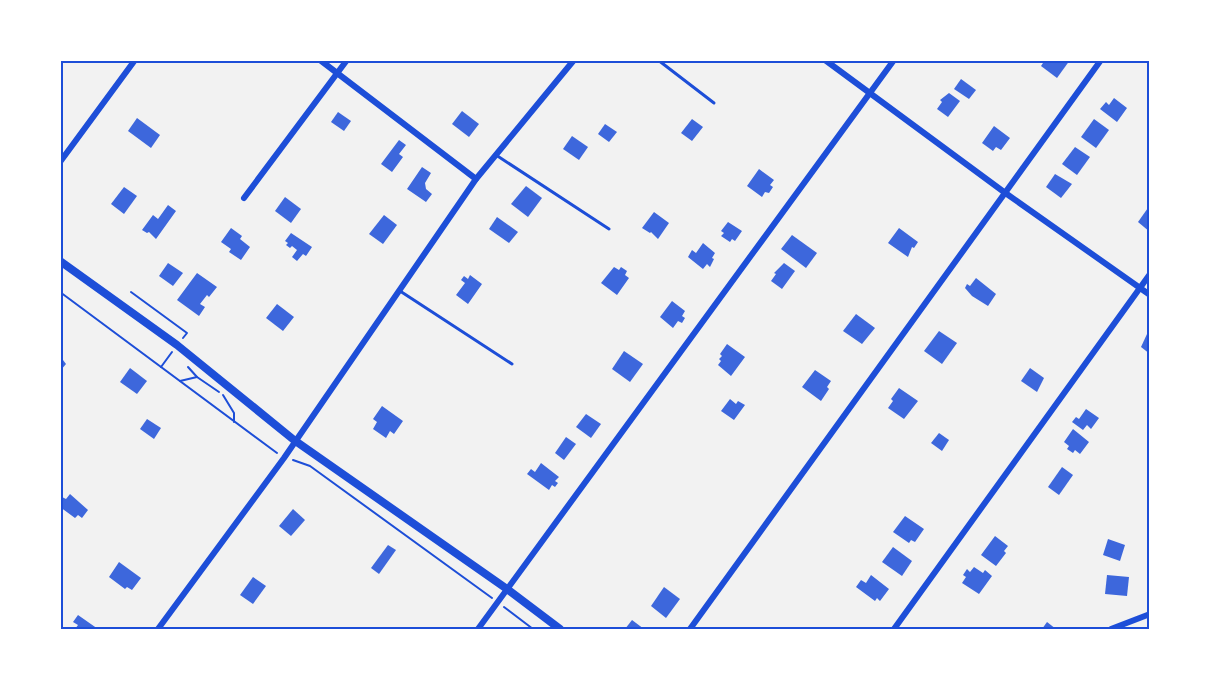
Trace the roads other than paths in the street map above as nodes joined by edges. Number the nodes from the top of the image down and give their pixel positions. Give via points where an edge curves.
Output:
1 (135, 60) edge
2 (320, 60) edge
3 (347, 60) edge
4 (574, 60) edge
5 (658, 60) edge
6 (825, 60) edge
7 (894, 60) edge
8 (1101, 60) edge
9 (338, 73) junction
10 (868, 94) junction
11 (714, 103) dead end
12 (496, 155) junction
13 (60, 162) edge
14 (476, 179) junction
15 (1004, 192) junction
16 (244, 198) dead end
17 (609, 229) dead end
18 (60, 261) edge
19 (1150, 274) edge
20 (1140, 288) junction
21 (399, 290) junction
22 (1150, 295) edge
23 (512, 364) dead end
24 (294, 440) junction
25 (507, 589) junction
26 (1150, 614) edge
27 (158, 629) edge
28 (478, 629) edge
29 (560, 629) edge
30 (690, 629) edge
31 (894, 629) edge
32 (1112, 629) edge

1 - 13 street
2 - 9 street
3 - 9 street
4 - 12 street
5 - 11 lane
6 - 10 street
7 - 10 street
8 - 15 street
9 - 14 street
9 - 16 street
10 - 15 street
10 - 25 street
12 - 14 street
12 - 17 lane
14 - 21 street
15 - 20 street
15 - 30 street
18 - 24 street via 177,345
19 - 20 street
20 - 22 street
20 - 31 street
21 - 23 lane
21 - 24 street
24 - 25 street
24 - 27 street
25 - 28 street
25 - 29 street
26 - 32 street

